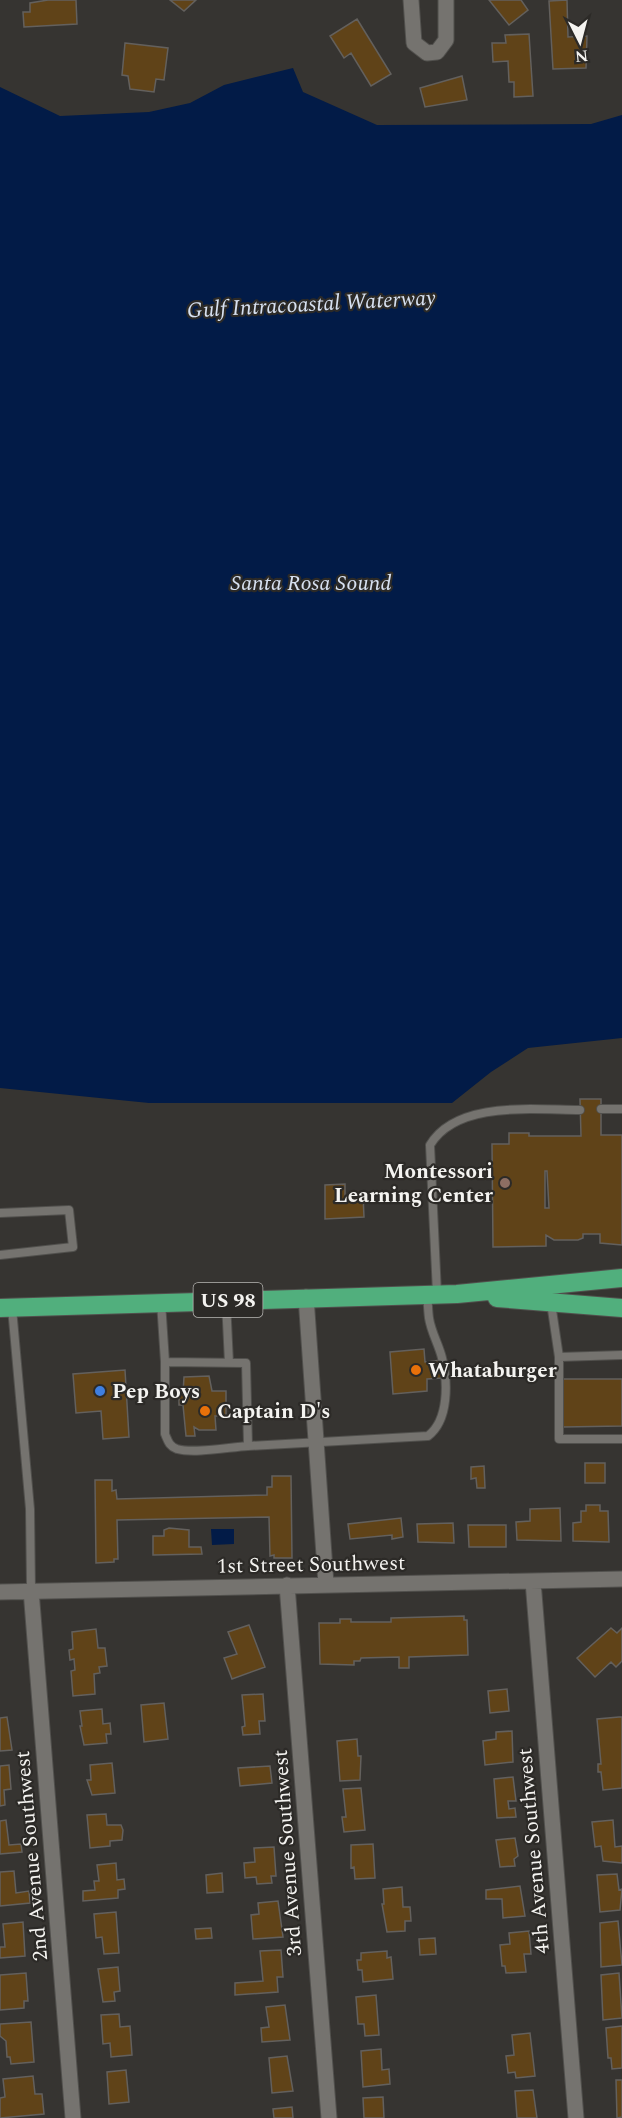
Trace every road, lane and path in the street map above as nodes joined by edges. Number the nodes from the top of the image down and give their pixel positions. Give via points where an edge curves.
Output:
1 (411, 0) edge
2 (446, 0) edge
3 (601, 1109) dead end
4 (622, 1109) edge
5 (580, 1110) dead end
6 (0, 1213) edge
7 (0, 1255) edge
8 (622, 1278) edge
9 (457, 1294) junction
10 (433, 1295) junction
11 (306, 1297) junction
12 (226, 1300) junction
13 (161, 1302) junction
14 (551, 1303) junction
15 (6, 1307) edge
16 (622, 1308) edge
17 (622, 1355) edge
18 (559, 1357) junction
19 (165, 1362) junction
20 (229, 1363) junction
21 (622, 1439) edge
22 (315, 1444) junction
23 (248, 1446) junction
24 (622, 1579) edge
25 (533, 1581) junction
26 (326, 1584) junction
27 (287, 1585) junction
28 (31, 1590) junction
29 (0, 1592) edge
30 (73, 2118) edge
31 (329, 2118) edge
32 (576, 2118) edge

1 - 2 street via 414,43 427,53 437,52 446,40
3 - 4 lane
5 - 10 lane via 489,1111 438,1132 430,1145
6 - 7 lane via 69,1210 73,1247
8 - 9 highway, US 98
9 - 10 highway, US 98
9 - 14 highway, US 98
10 - 11 highway, US 98
10 - 22 lane via 429,1320 442,1358 445,1389 437,1430 428,1436
11 - 12 highway, US 98
11 - 22 street
12 - 13 highway, US 98
12 - 20 lane
13 - 15 highway, US 98
13 - 19 lane
14 - 16 highway, US 98
14 - 18 lane
15 - 28 lane via 30,1509
17 - 18 lane
18 - 21 lane via 559,1439
19 - 20 lane
19 - 23 lane via 165,1434 170,1445 177,1449
20 - 23 lane via 246,1363
22 - 23 lane
22 - 26 street
24 - 25 street, 1st Street Southwest
25 - 26 street, 1st Street Southwest
25 - 32 street, 4th Avenue Southwest
26 - 27 street, 1st Street Southwest
27 - 28 street, 1st Street Southwest
27 - 31 street, 3rd Avenue Southwest
28 - 29 street, 1st Street Southwest
28 - 30 street, 2nd Avenue Southwest

